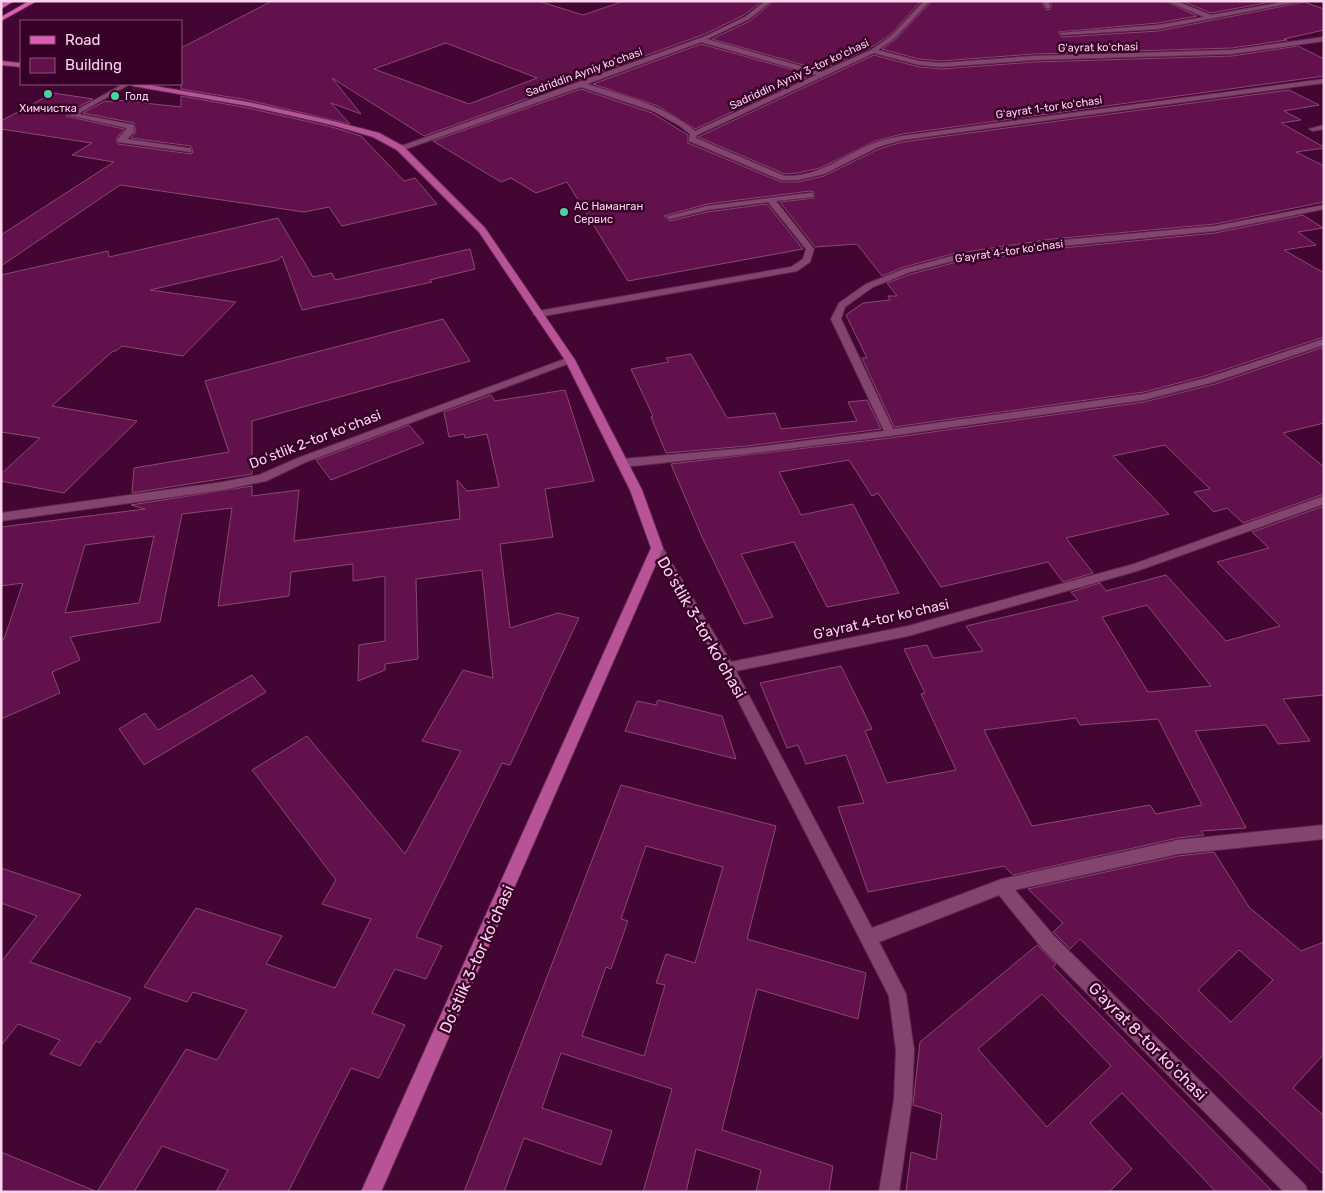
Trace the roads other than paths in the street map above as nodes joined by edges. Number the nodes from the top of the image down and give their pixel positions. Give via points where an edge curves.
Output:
1 (11, 1) edge
2 (34, 1) edge
3 (769, 1) edge
4 (927, 1) edge
5 (1170, 1) edge
6 (1299, 1) edge
7 (1, 7) edge
8 (1212, 18) junction
9 (1, 19) edge
10 (1062, 33) dead end
11 (1324, 39) edge
12 (699, 40) junction
13 (873, 51) junction
14 (1, 63) edge
15 (20, 65) edge
16 (823, 75) junction
17 (1324, 81) edge
18 (125, 85) edge
19 (139, 85) edge
20 (582, 85) junction
21 (1324, 127) edge
22 (1313, 129) dead end
23 (694, 134) junction
24 (400, 148) junction
25 (188, 150) dead end
26 (810, 195) dead end
27 (770, 199) junction
28 (1324, 207) edge
29 (670, 217) dead end
30 (538, 314) junction
31 (1324, 342) edge
32 (570, 360) junction
33 (890, 433) junction
34 (623, 463) junction
35 (1324, 500) edge
36 (1, 517) edge
37 (657, 548) junction
38 (728, 668) junction
39 (1324, 832) edge
40 (1002, 886) junction
41 (870, 937) junction
42 (372, 1192) edge
43 (890, 1192) edge
44 (1298, 1192) edge

1 - 7 main road
2 - 9 main road
3 - 12 street, Sadriddin Ayniy koʻchasi via 745,19
4 - 13 street, Sadriddin Ayniy 3-tor koʻchasi via 893,37
5 - 8 street
6 - 8 street
8 - 10 street via 1158,27
11 - 13 street, Gʻayrat koʻchasi via 1258,50 1204,54 1034,58 942,65 919,63
12 - 16 street
12 - 20 street, Sadriddin Ayniy koʻchasi
13 - 16 street, Sadriddin Ayniy 3-tor koʻchasi
14 - 15 street
16 - 23 street, Sadriddin Ayniy 3-tor koʻchasi
17 - 23 street, Gʻayrat 1-tor koʻchasi via 902,138 876,145 812,178 784,178 692,139
18 - 25 street via 71,116 131,127 121,140
19 - 24 street via 333,123 376,135
20 - 23 street via 670,117
20 - 24 street, Sadriddin Ayniy koʻchasi
21 - 22 street
24 - 30 street via 482,230
26 - 27 street
27 - 29 street via 716,206
27 - 30 street via 810,249 807,260 794,269
28 - 33 street, G'ayrat 4-tor koʻchasi via 1180,233 956,258 904,272 859,292 841,306 836,318
30 - 32 street
31 - 33 street via 1210,380 1144,397
32 - 34 street
32 - 36 street, Doʻstlik 2-tor koʻchasi via 262,478
33 - 34 street
34 - 37 street
35 - 38 street, G'ayrat 4-tor koʻchasi via 1128,570 908,631
37 - 38 street, Doʻstlik 3-tor koʻchasi
37 - 42 street, Doʻstlik 3-tor koʻchasi
38 - 41 street, Doʻstlik 3-tor koʻchasi
39 - 40 street via 1178,847
40 - 41 street
40 - 44 street, G'ayrat 8-tor koʻchasi via 1048,942
41 - 43 street, Doʻstlik 3-tor koʻchasi via 898,994 905,1050 903,1100

